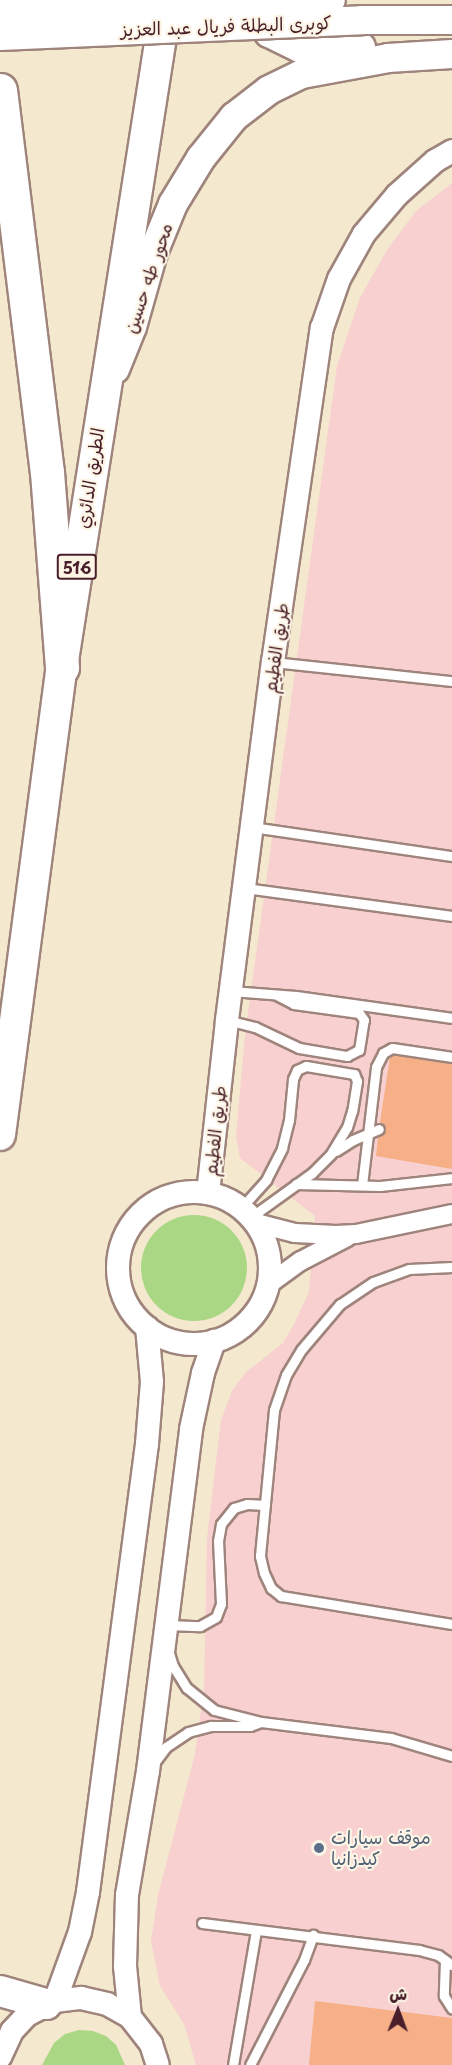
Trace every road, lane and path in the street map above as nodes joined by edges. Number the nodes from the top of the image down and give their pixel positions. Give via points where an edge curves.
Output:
1 (166, 0) edge
2 (251, 0) edge
3 (331, 0) edge
4 (0, 14) edge
5 (452, 20) edge
6 (0, 36) edge
7 (446, 54) edge
8 (0, 90) edge
9 (452, 151) edge
10 (102, 398) junction
11 (273, 662) junction
12 (62, 667) junction
13 (452, 681) edge
14 (252, 827) junction
15 (452, 856) edge
16 (244, 888) junction
17 (452, 916) edge
18 (231, 991) junction
19 (278, 996) junction
20 (452, 1018) edge
21 (227, 1020) junction
22 (452, 1057) edge
23 (379, 1129) dead end
24 (369, 1133) junction
25 (0, 1136) edge
26 (331, 1154) junction
27 (452, 1178) edge
28 (296, 1184) junction
29 (362, 1185) junction
30 (208, 1193) junction
31 (452, 1214) edge
32 (249, 1216) junction
33 (356, 1234) junction
34 (452, 1267) edge
35 (269, 1284) junction
36 (147, 1328) junction
37 (214, 1341) junction
38 (265, 1505) junction
39 (452, 1624) edge
40 (164, 1633) junction
41 (261, 1722) junction
42 (452, 1756) edge
43 (148, 1771) junction
44 (202, 1923) dead end
45 (256, 1930) junction
46 (313, 1935) junction
47 (449, 1963) edge
48 (0, 1991) edge
49 (51, 2003) junction
50 (452, 2009) edge
51 (130, 2017) junction
52 (0, 2057) edge
53 (158, 2065) edge
54 (233, 2065) edge
55 (250, 2065) edge

1 - 10 highway, الطريق الدائري / 516
2 - 7 main road via 269,33 300,48 375,48
3 - 4 main road, كوبرى البطلة فريال عبد العزيز, bridge
5 - 6 main road, كوبرى البطلة فريال عبد العزيز, bridge
7 - 10 main road, محور طه حسين via 388,58 302,74 269,90 234,117 201,158 173,204 153,253 132,327
8 - 12 highway, 516 via 47,472
9 - 11 street, طريق الفطيم via 397,195 364,234 339,279 322,327
10 - 12 highway, الطريق الدائري / 516
11 - 13 lane
11 - 14 street, طريق الفطيم
12 - 25 highway, الطريق الدائري / 516
14 - 15 lane
14 - 16 street, طريق الفطيم
16 - 17 lane
16 - 18 street, طريق الفطيم
18 - 19 lane
18 - 21 street, طريق الفطيم
19 - 20 lane
19 - 21 lane via 294,1004 359,1013 364,1020 359,1050 347,1056 305,1049 255,1027
21 - 30 street, طريق الفطيم
22 - 24 lane via 392,1048 383,1053 376,1067
23 - 24 lane
24 - 26 lane
24 - 29 lane
26 - 28 lane
26 - 32 lane via 347,1127 356,1077 351,1072 306,1066 294,1075 287,1134
27 - 29 lane
28 - 29 lane
28 - 32 lane
30 - 32 street
30 - 36 street via 180,1193 153,1204 132,1224 120,1250 118,1279 128,1306
31 - 33 street
32 - 33 street via 305,1234
32 - 35 street via 266,1242
33 - 35 street via 319,1250
34 - 38 lane via 409,1269 373,1282 340,1304 301,1350 286,1375 274,1410
35 - 37 street via 262,1303 249,1320
36 - 37 street via 179,1342
36 - 49 street via 152,1382 150,1423 88,1892 73,1956
37 - 40 street via 193,1418
38 - 39 lane via 261,1564 280,1596
38 - 40 lane via 234,1508 221,1524 221,1604 216,1617 200,1626
40 - 41 lane via 179,1678 196,1698 214,1710
40 - 43 street
41 - 42 lane via 391,1738
41 - 43 lane via 188,1732 166,1747
43 - 51 street via 126,1915
44 - 45 lane
45 - 46 lane
45 - 54 lane
46 - 47 lane via 419,1950
46 - 55 lane
47 - 50 lane via 444,1996
48 - 49 highway
49 - 51 street via 81,1998 108,2004
49 - 52 street via 27,2015 12,2031
51 - 53 street via 151,2044

